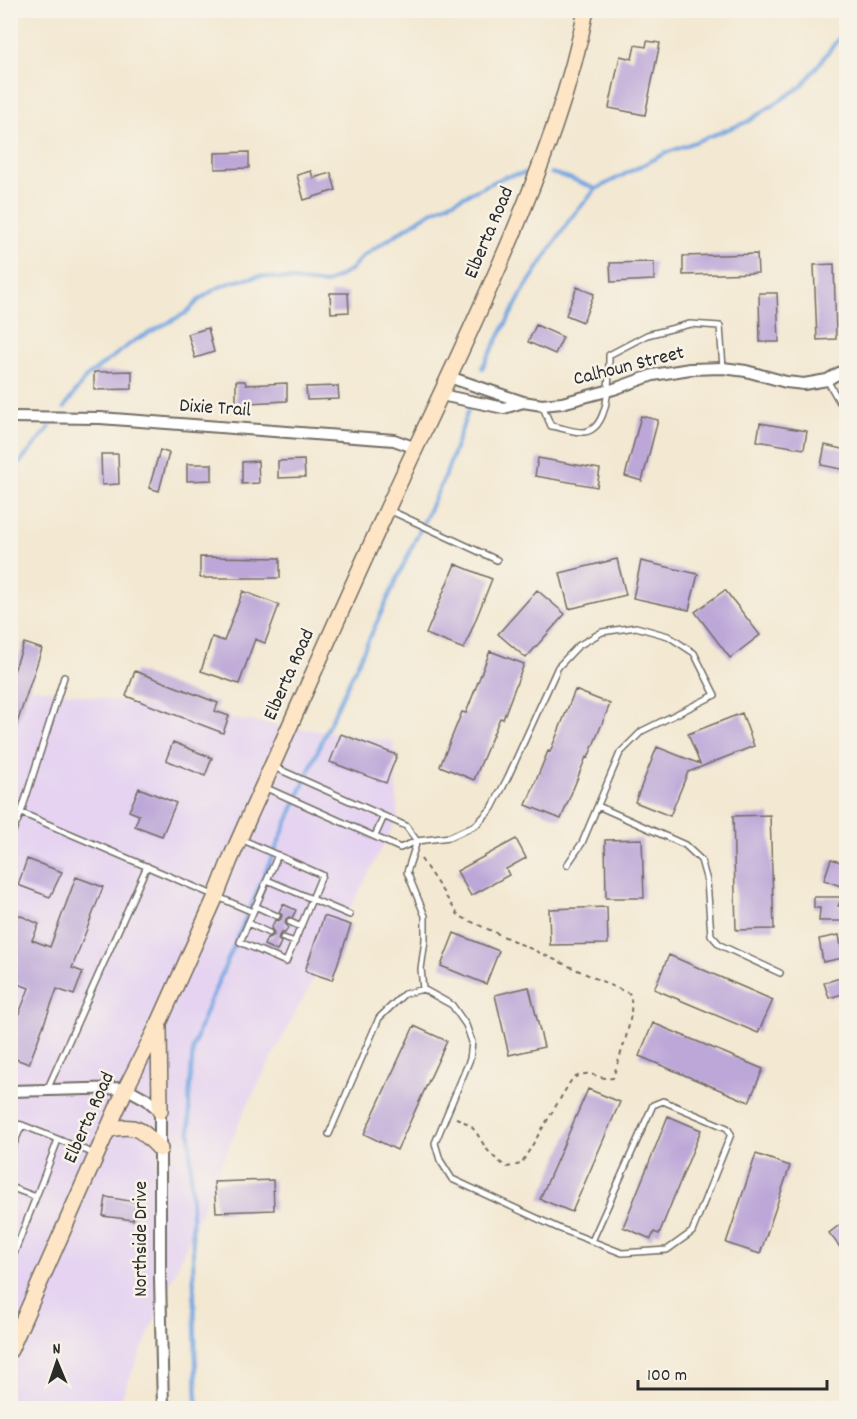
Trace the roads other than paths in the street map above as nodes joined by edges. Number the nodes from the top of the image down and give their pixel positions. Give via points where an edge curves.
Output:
1 (586, 10) edge
2 (723, 368) junction
3 (846, 369) edge
4 (449, 377) junction
5 (827, 380) junction
6 (609, 390) junction
7 (441, 394) junction
8 (523, 402) junction
9 (542, 405) junction
10 (846, 408) edge
11 (10, 417) edge
12 (416, 448) junction
13 (388, 509) junction
14 (497, 560) dead end
15 (64, 677) dead end
16 (272, 766) junction
17 (263, 786) junction
18 (598, 806) junction
19 (10, 808) edge
20 (21, 813) junction
21 (384, 816) junction
22 (375, 836) junction
23 (10, 838) edge
24 (240, 838) junction
25 (417, 841) junction
26 (278, 855) junction
27 (567, 864) dead end
28 (147, 866) junction
29 (267, 880) junction
30 (216, 896) junction
31 (312, 900) junction
32 (254, 909) junction
33 (350, 915) dead end
34 (277, 916) dead end
35 (290, 922) dead end
36 (248, 923) junction
37 (301, 927) junction
38 (270, 933) dead end
39 (283, 938) dead end
40 (295, 942) junction
41 (780, 973) dead end
42 (423, 989) junction
43 (159, 1023) junction
44 (126, 1088) junction
45 (47, 1090) junction
46 (10, 1091) edge
47 (160, 1111) junction
48 (10, 1123) edge
49 (22, 1125) junction
50 (108, 1130) junction
51 (329, 1134) dead end
52 (58, 1140) junction
53 (160, 1149) junction
54 (10, 1153) edge
55 (96, 1155) junction
56 (10, 1187) edge
57 (36, 1197) junction
58 (592, 1241) junction
59 (10, 1264) edge
60 (10, 1350) edge
61 (163, 1408) edge

1 - 4 street, Elberta Road via 574,65 539,172
2 - 5 street, Calhoun Street via 786,382
2 - 6 street, Calhoun Street via 671,371
2 - 6 lane via 720,326 690,324 647,335 609,356
3 - 5 street, Calhoun Street
4 - 7 street, Elberta Road
4 - 8 street, Calhoun Street
5 - 10 lane
6 - 9 street, Calhoun Street
6 - 9 lane via 594,429 584,432 551,426
7 - 8 street, Calhoun Street via 504,408
7 - 12 street, Elberta Road
8 - 9 street, Calhoun Street
11 - 12 street, Dixie Trail via 100,418 359,437 394,440
12 - 13 street, Elberta Road
13 - 14 lane
13 - 16 street, Elberta Road
15 - 20 lane
16 - 17 street, Elberta Road
16 - 21 lane
17 - 22 lane
17 - 24 street, Elberta Road
18 - 25 lane via 620,753 642,731 716,696 694,653 668,636 636,627 602,632 578,646 558,667 492,808 476,825 450,837
18 - 27 lane via 582,843
18 - 41 lane via 686,845 700,860 707,881 711,935 720,945
19 - 20 lane
20 - 23 lane
20 - 28 lane
21 - 22 lane
21 - 25 lane via 406,826
22 - 25 lane via 400,848
24 - 26 lane
24 - 30 street, Elberta Road
25 - 42 lane via 406,872 425,916
26 - 29 lane
26 - 31 lane via 322,875
28 - 30 lane
28 - 45 lane
29 - 31 lane
29 - 32 lane
30 - 32 lane
30 - 43 street, Elberta Road
31 - 33 lane
31 - 37 lane
32 - 34 lane
32 - 36 lane
35 - 37 lane
36 - 38 lane
36 - 40 lane via 240,942 286,962
37 - 40 lane
39 - 40 lane
42 - 51 lane via 404,994 379,1018
42 - 58 lane via 452,1005 472,1042 470,1059 435,1143 452,1179
43 - 44 street, Elberta Road
43 - 47 street
44 - 45 street
44 - 47 street
44 - 50 street, Elberta Road
45 - 46 street
47 - 53 street, Northside Drive
48 - 49 lane
49 - 52 lane
49 - 54 lane
50 - 53 street via 135,1128
50 - 55 street, Elberta Road
52 - 55 lane
52 - 57 lane
53 - 61 street, Northside Drive
55 - 60 street, Elberta Road
56 - 57 lane
57 - 59 lane
58 - 58 lane via 653,1106 663,1101 727,1128 731,1134 692,1232 667,1250 622,1253

